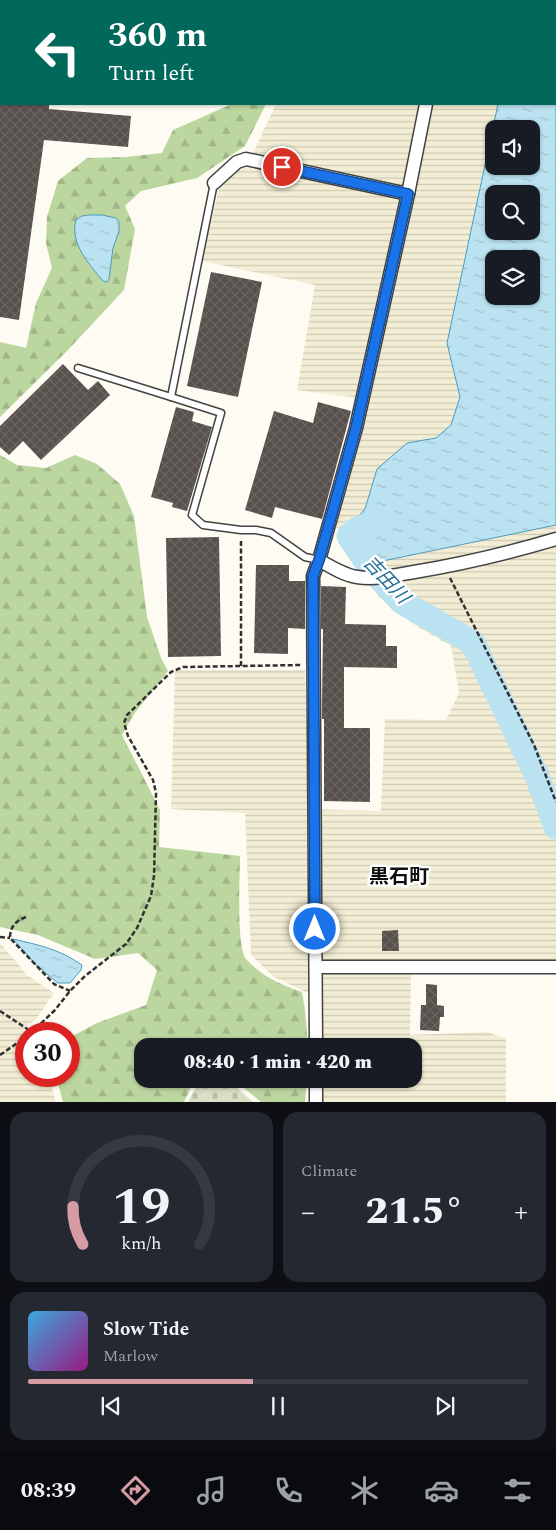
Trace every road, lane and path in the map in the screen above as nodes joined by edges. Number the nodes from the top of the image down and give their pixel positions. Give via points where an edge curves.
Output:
1 (426, 105) edge
2 (214, 183) joint
3 (408, 194) junction
4 (78, 368) dead end
5 (171, 397) junction
6 (241, 530) junction
7 (556, 540) edge
8 (319, 560) junction
9 (444, 567) junction
10 (314, 665) junction
11 (241, 666) junction
12 (556, 802) edge
13 (26, 918) dead end
14 (0, 937) edge
15 (10, 938) junction
16 (316, 967) junction
17 (556, 967) edge
18 (70, 991) junction
19 (0, 1011) edge
20 (16, 1022) edge
21 (42, 1022) edge
22 (316, 1038) edge
23 (15, 1044) edge
24 (0, 1054) edge
25 (316, 1088) edge
26 (316, 1102) edge

1 - 3 street
2 - 3 street via 237,162 246,159
2 - 5 lane
3 - 8 street via 356,428
4 - 5 lane
5 - 6 lane via 221,413 192,515 203,525
6 - 8 lane via 271,533 305,557
6 - 11 path
7 - 9 street
8 - 9 street via 356,577 376,578
8 - 10 street via 313,576
9 - 12 path via 534,745
10 - 11 path
10 - 16 street
11 - 18 path via 183,667 171,672 127,715 124,723 128,736 153,780 156,793 154,876 150,896 137,928 126,944
13 - 15 path via 13,925
14 - 15 path
15 - 18 path via 54,984
16 - 17 street
16 - 22 street
18 - 21 path
19 - 20 path
23 - 24 path
25 - 26 street

